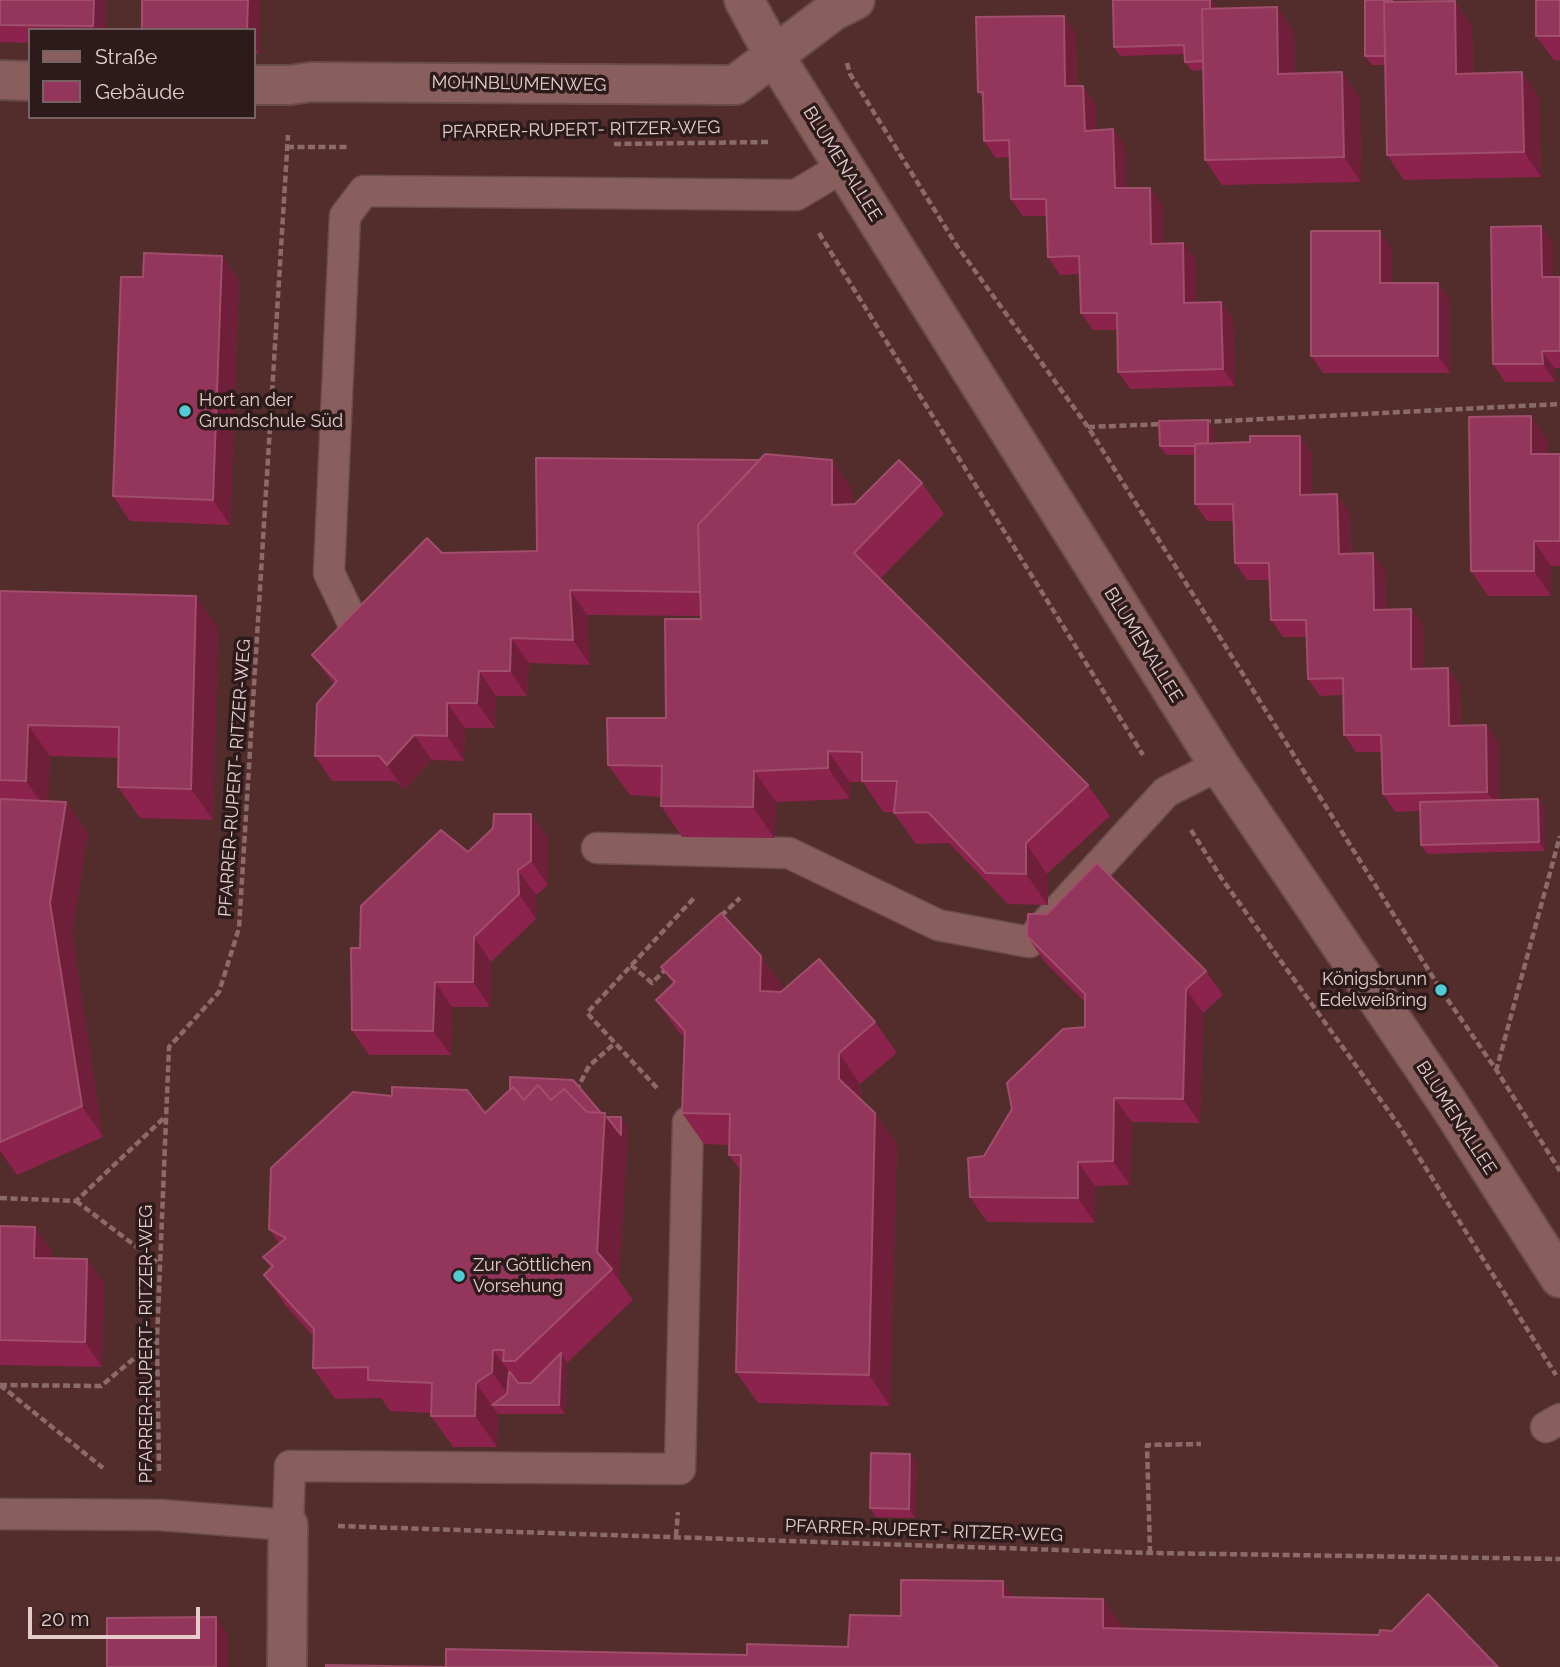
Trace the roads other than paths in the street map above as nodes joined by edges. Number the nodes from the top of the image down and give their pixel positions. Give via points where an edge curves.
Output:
1 (744, 0) edge
2 (844, 5) edge
3 (775, 57) junction
4 (0, 80) edge
5 (28, 81) edge
6 (272, 85) edge
7 (843, 167) junction
8 (358, 633) edge
9 (1219, 765) junction
10 (597, 848) dead end
11 (688, 1122) edge
12 (1560, 1278) edge
13 (0, 1514) edge
14 (288, 1525) junction
15 (287, 1667) edge

1 - 3 street, BLUMENALLEE
2 - 3 street, MOHNBLUMENWEG
3 - 6 street, MOHNBLUMENWEG via 735,85
3 - 7 street, BLUMENALLEE
4 - 5 street
7 - 8 lane via 796,195 364,191 345,216 329,573
7 - 9 street, BLUMENALLEE
9 - 10 lane via 1166,792 1029,942 938,926 789,853
9 - 12 street, BLUMENALLEE via 1446,1100
11 - 14 lane via 680,1469 290,1466
13 - 14 lane via 160,1515
14 - 15 street

